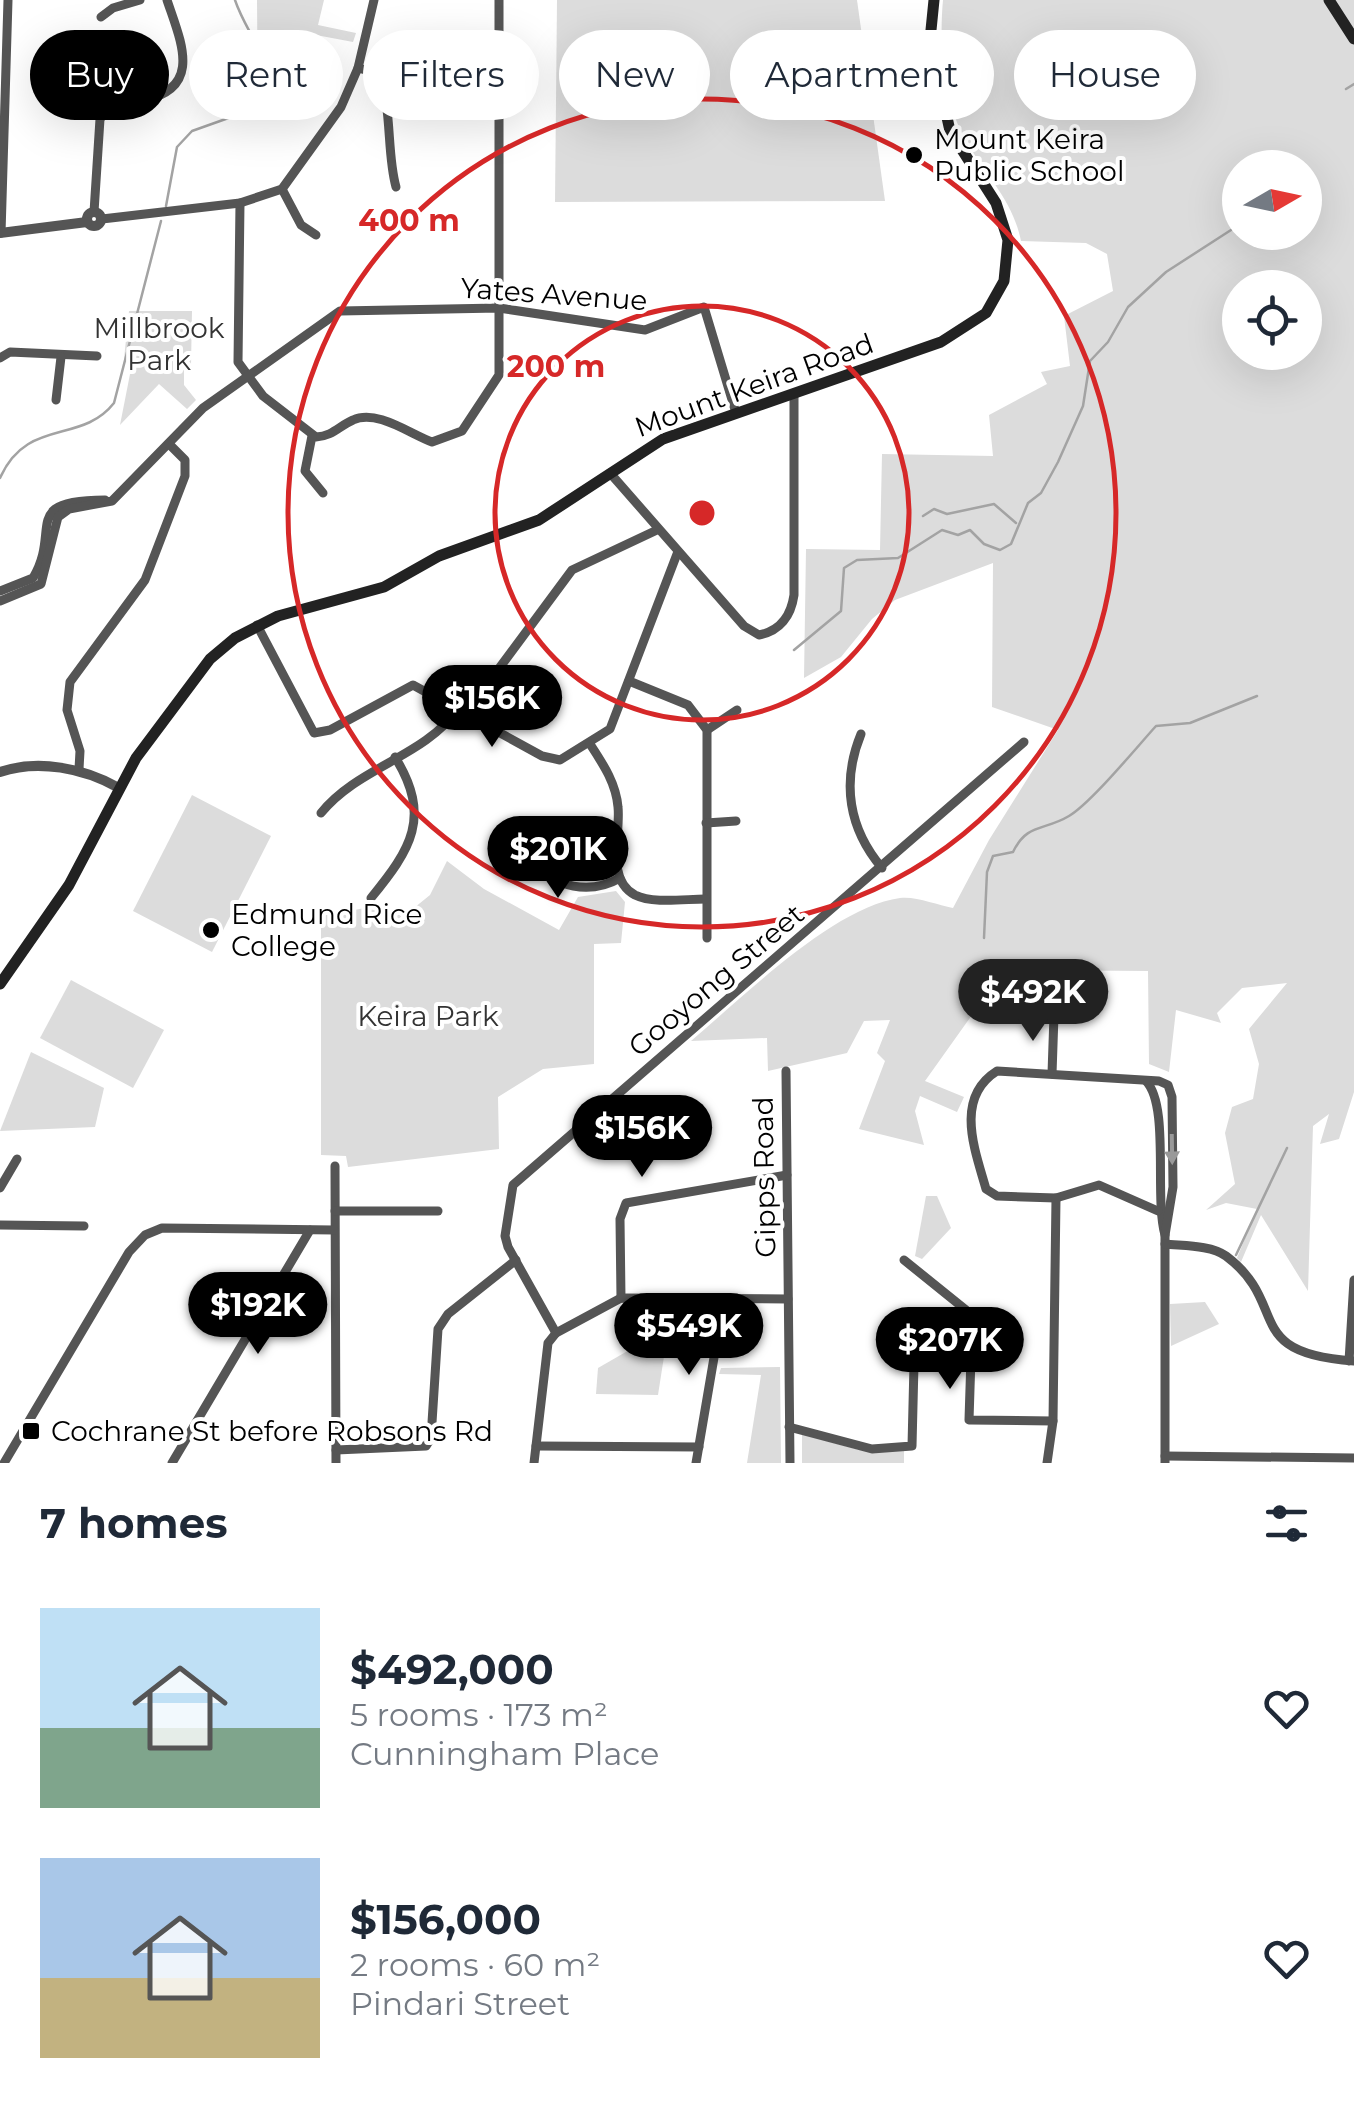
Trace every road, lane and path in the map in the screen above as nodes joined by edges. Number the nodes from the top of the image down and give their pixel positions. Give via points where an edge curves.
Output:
1 (8, 0) edge
2 (140, 0) edge
3 (167, 0) edge
4 (374, 0) edge
5 (499, 0) edge
6 (934, 0) edge
7 (1329, 0) edge
8 (101, 17) dead end
9 (1354, 39) edge
10 (358, 68) junction
11 (396, 187) dead end
12 (282, 189) junction
13 (240, 202) junction
14 (95, 218) junction
15 (1, 233) edge
16 (316, 235) dead end
17 (499, 308) junction
18 (97, 356) dead end
19 (61, 357) junction
20 (0, 358) edge
21 (247, 376) junction
22 (794, 394) junction
23 (56, 400) dead end
24 (736, 414) junction
25 (312, 436) junction
26 (169, 444) junction
27 (610, 472) junction
28 (324, 493) dead end
29 (112, 500) junction
30 (658, 530) junction
31 (677, 554) junction
32 (0, 591) edge
33 (0, 602) edge
34 (257, 626) junction
35 (629, 682) junction
36 (737, 710) dead end
37 (462, 711) junction
38 (706, 730) junction
39 (861, 734) dead end
40 (1024, 742) dead end
41 (590, 744) junction
42 (396, 757) junction
43 (79, 770) junction
44 (0, 772) edge
45 (118, 788) junction
46 (321, 813) dead end
47 (736, 821) dead end
48 (706, 823) junction
49 (511, 844) dead end
50 (882, 868) junction
51 (620, 878) junction
52 (371, 898) dead end
53 (705, 899) junction
54 (707, 938) dead end
55 (0, 984) edge
56 (1054, 1015) dead end
57 (786, 1072) dead end
58 (1052, 1074) junction
59 (1146, 1081) junction
60 (16, 1158) dead end
61 (335, 1166) dead end
62 (787, 1174) junction
63 (0, 1188) edge
64 (1056, 1198) junction
65 (336, 1211) junction
66 (438, 1211) dead end
67 (1158, 1211) junction
68 (0, 1225) edge
69 (84, 1226) dead end
70 (310, 1230) junction
71 (334, 1230) junction
72 (1165, 1239) junction
73 (516, 1260) junction
74 (904, 1260) dead end
75 (1354, 1280) edge
76 (621, 1298) junction
77 (724, 1299) junction
78 (788, 1299) junction
79 (556, 1333) junction
80 (971, 1357) junction
81 (1351, 1361) edge
82 (1054, 1422) junction
83 (789, 1426) junction
84 (536, 1446) junction
85 (698, 1448) junction
86 (336, 1450) junction
87 (1354, 1458) edge
88 (1165, 1459) edge
89 (4, 1463) edge
90 (172, 1463) edge
91 (336, 1463) edge
92 (534, 1463) edge
93 (696, 1463) edge
94 (790, 1463) edge
95 (1046, 1463) edge

1 - 15 street
2 - 8 street
3 - 14 street via 184,52 182,73 166,93 117,105 100,120
4 - 10 street
5 - 17 street
6 - 22 main road, Mount Keira Road via 930,40 946,120 956,148 1004,223 1004,281 986,313 955,336
7 - 9 main road
10 - 11 street via 377,74 384,86
10 - 12 street via 341,107
12 - 13 street
12 - 16 street via 301,224
13 - 14 street
13 - 21 street via 237,346
14 - 15 street
17 - 21 street, Yates Avenue via 344,310
17 - 24 street, Yates Avenue via 645,330 705,307
17 - 25 street via 497,382 457,435 432,442 363,418
18 - 19 street
19 - 20 street via 10,352
19 - 23 street
21 - 25 street
21 - 26 street, Yates Avenue
22 - 24 main road, Mount Keira Road
22 - 31 street via 793,604 786,618 756,634
24 - 27 main road, Mount Keira Road via 663,439
25 - 28 street via 305,470
26 - 29 street, Yates Avenue
26 - 43 street via 184,460 186,476 145,580 70,682 67,710
27 - 30 street
27 - 34 main road, Mount Keira Road via 539,520 438,556 384,588
29 - 32 street via 73,500 50,512 33,578
29 - 33 street via 58,517 41,584
30 - 31 street
30 - 37 street via 572,570
31 - 35 street
34 - 37 street via 314,733 410,685
34 - 45 main road, Mount Keira Road via 210,659
35 - 38 street via 688,705
35 - 41 street via 610,729
36 - 38 street
37 - 41 street via 550,760
37 - 42 street
38 - 48 street
39 - 50 street via 851,813 858,836
40 - 50 street, Gooyong Street
41 - 51 street via 610,776 618,807
42 - 46 street via 347,785
42 - 52 street via 410,786 414,828 402,861
43 - 44 street
43 - 45 street
45 - 55 main road, Mount Keira Road via 69,885
47 - 48 street
48 - 53 street
49 - 51 street via 527,861 579,890
50 - 73 street, Gooyong Street via 513,1186 505,1236
51 - 53 street via 640,897
53 - 54 street
56 - 58 street
57 - 62 street, Gipps Road
58 - 59 street
58 - 64 street via 997,1071 968,1120 986,1189 997,1196
59 - 67 street via 1158,1109
59 -> 72 street via 1168,1086 1172,1097 1173,1188
60 - 63 street
61 - 65 street
62 - 76 street via 626,1203 620,1219
62 - 78 street, Gipps Road
64 - 67 street via 1099,1186
64 - 82 street
65 - 66 street
65 - 71 street
67 - 72 street
68 - 69 street
70 - 71 street
70 - 89 street via 162,1228 145,1234
70 - 90 street
71 - 86 street
72 - 81 street via 1226,1255 1246,1277 1282,1344
72 - 88 street
73 - 79 street, Gooyong Street
73 - 86 street via 438,1328 426,1446
74 - 80 street via 966,1310
75 - 81 street
76 - 77 street
76 - 79 street
77 - 78 street
77 - 85 street
78 - 83 street, Gipps Road
79 - 84 street via 548,1342
80 - 82 street via 968,1420
80 - 83 street via 914,1364 912,1446 872,1449
82 - 95 street
83 - 94 street, Gipps Road
84 - 85 street
84 - 92 street
85 - 93 street
86 - 91 street
87 - 88 street

